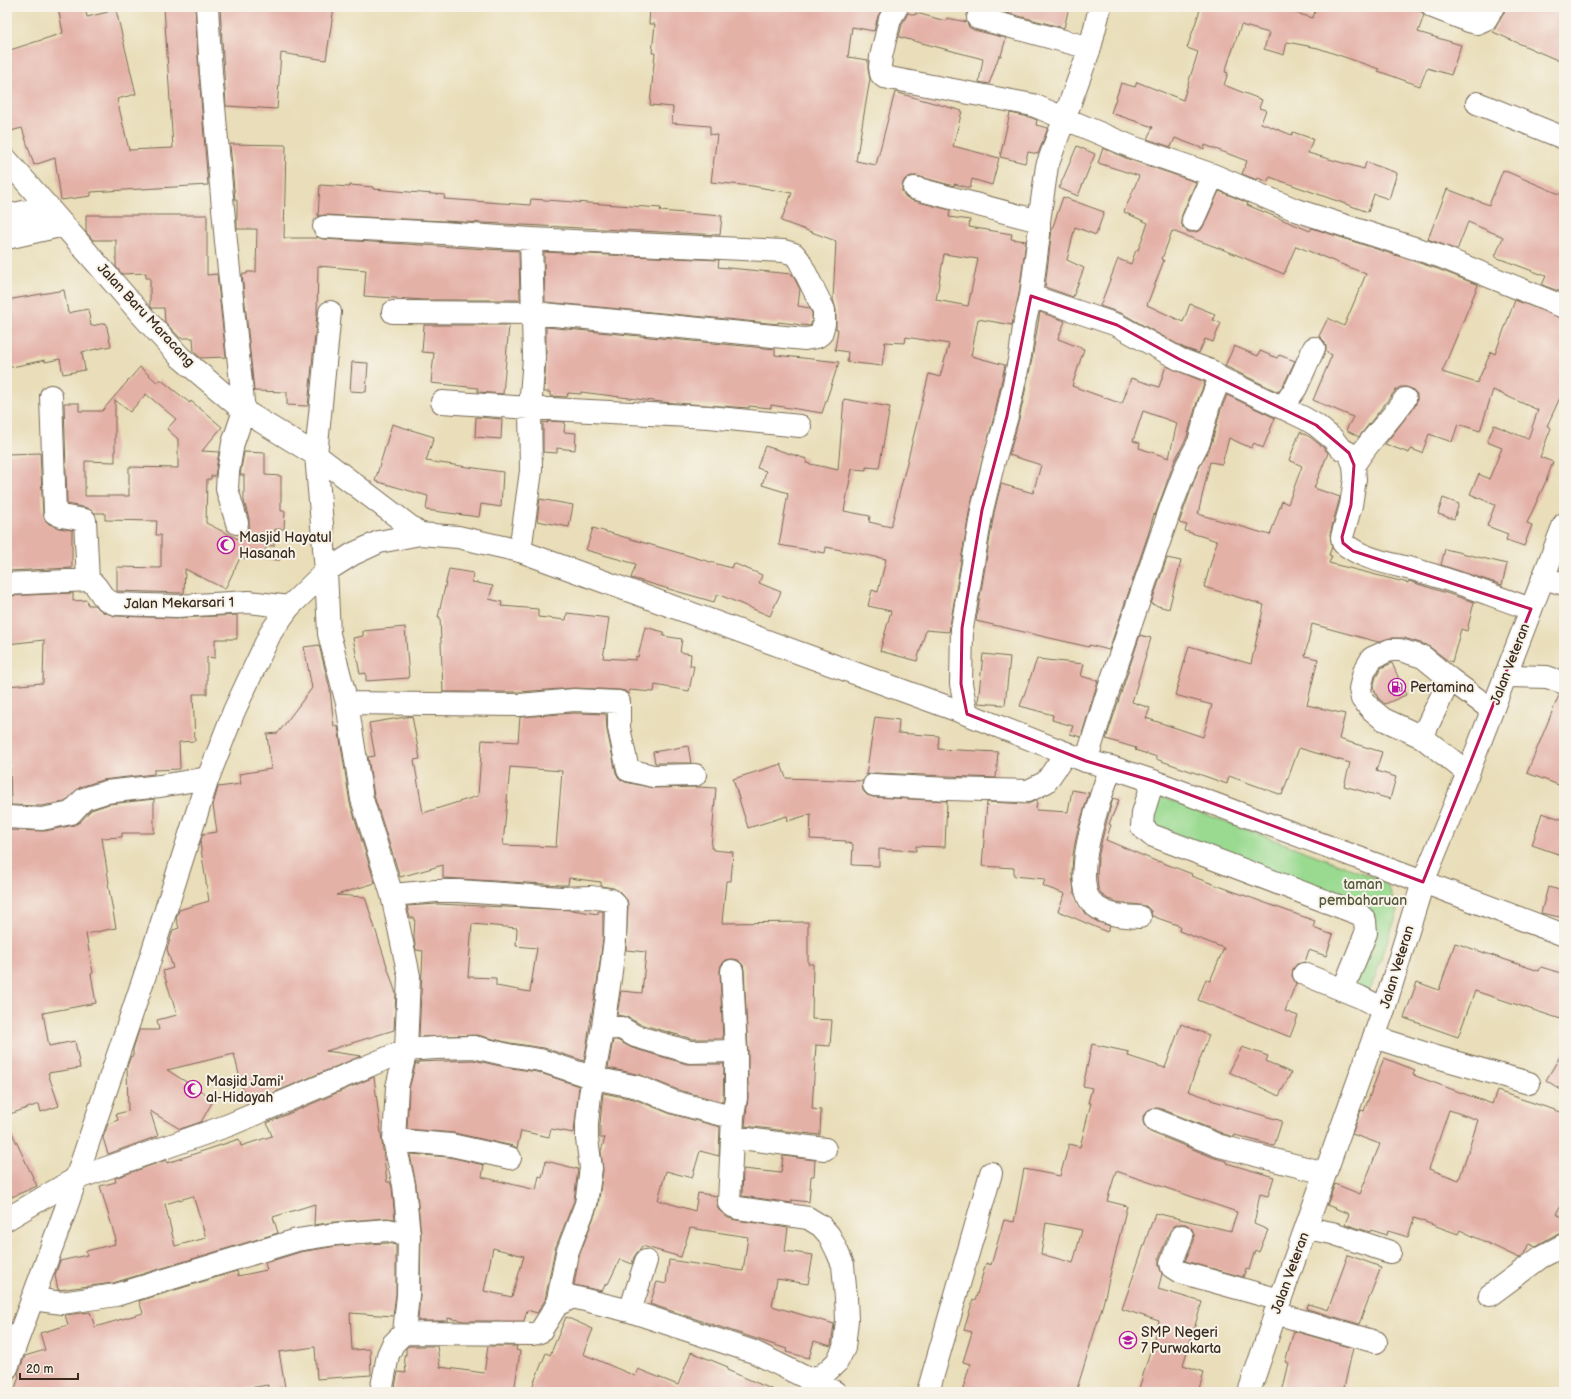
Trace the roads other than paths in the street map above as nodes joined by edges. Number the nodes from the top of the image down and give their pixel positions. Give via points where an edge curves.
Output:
1 (208, 7) edge
2 (895, 7) edge
3 (1100, 7) edge
4 (1433, 7) edge
5 (1493, 7) edge
6 (978, 18) dead end
7 (1090, 48) junction
8 (1477, 103) dead end
9 (1064, 118) junction
10 (1564, 138) edge
11 (7, 160) edge
12 (1213, 176) junction
13 (914, 188) dead end
14 (48, 206) junction
15 (7, 216) edge
16 (1193, 220) dead end
17 (1039, 221) junction
18 (64, 225) junction
19 (324, 227) dead end
20 (7, 238) edge
21 (531, 239) junction
22 (1031, 296) junction
23 (1564, 307) edge
24 (330, 312) dead end
25 (393, 312) dead end
26 (533, 313) junction
27 (1314, 348) dead end
28 (1220, 378) junction
29 (51, 396) dead end
30 (1405, 399) dead end
31 (442, 402) dead end
32 (530, 408) junction
33 (1282, 408) junction
34 (244, 411) junction
35 (800, 426) dead end
36 (316, 455) junction
37 (1354, 465) junction
38 (237, 523) dead end
39 (1564, 524) edge
40 (420, 534) junction
41 (520, 551) junction
42 (326, 571) junction
43 (1543, 578) junction
44 (88, 580) junction
45 (7, 584) edge
46 (1564, 584) edge
47 (289, 607) junction
48 (1531, 609) junction
49 (1505, 676) junction
50 (1450, 679) junction
51 (1564, 683) edge
52 (347, 703) junction
53 (1492, 710) junction
54 (967, 714) junction
55 (1422, 737) junction
56 (1076, 757) junction
57 (1111, 767) junction
58 (1468, 773) junction
59 (695, 775) dead end
60 (208, 778) junction
61 (1153, 781) junction
62 (874, 785) dead end
63 (7, 817) edge
64 (1423, 882) junction
65 (392, 895) junction
66 (1140, 917) dead end
67 (1564, 935) edge
68 (732, 971) dead end
69 (1304, 974) dead end
70 (1343, 990) junction
71 (1384, 1009) junction
72 (603, 1026) junction
73 (1374, 1037) junction
74 (406, 1050) junction
75 (736, 1051) junction
76 (594, 1078) junction
77 (1529, 1083) dead end
78 (733, 1116) junction
79 (1155, 1120) dead end
80 (732, 1137) junction
81 (394, 1140) junction
82 (825, 1149) dead end
83 (510, 1158) dead end
84 (991, 1173) dead end
85 (1325, 1173) junction
86 (74, 1180) junction
87 (9, 1213) edge
88 (1306, 1228) junction
89 (409, 1235) junction
90 (1182, 1236) dead end
91 (1564, 1245) edge
92 (1390, 1252) dead end
93 (646, 1261) dead end
94 (1490, 1295) dead end
95 (32, 1299) junction
96 (557, 1305) junction
97 (1278, 1306) junction
98 (630, 1311) junction
99 (404, 1333) junction
100 (1376, 1342) dead end
101 (7, 1368) edge
102 (808, 1380) junction
103 (381, 1392) edge
104 (836, 1392) edge
105 (928, 1392) edge
106 (1249, 1392) edge

1 - 34 main road via 211,73 226,242
2 - 9 main road via 880,67 884,77 1033,104
3 - 7 main road
4 - 5 main road via 1477,23 1486,19
6 - 7 main road
7 - 9 main road
8 - 10 main road
9 - 12 main road via 1132,147
9 - 17 main road via 1048,166
11 - 14 main road, Jalan Baru Maracang
12 - 16 main road
12 - 23 main road via 1296,210 1442,257
13 - 17 main road
14 - 15 main road
14 - 18 main road, Jalan Baru Maracang
17 - 22 main road via 1040,234
18 - 20 main road
18 - 34 main road, Jalan Baru Maracang via 180,356
19 - 21 main road
21 - 26 main road
21 - 26 main road via 784,251 794,254 799,260 824,310 824,324 821,334 805,339
22 - 28 main road via 1117,325
22 - 54 main road via 1009,408 982,510 962,628 961,684
24 - 36 main road
25 - 26 main road
26 - 32 main road via 534,358
27 - 33 main road via 1296,388
28 - 33 main road
28 - 56 main road via 1198,442 1171,507 1111,682
29 - 44 main road via 55,513 86,520
30 - 37 main road
31 - 32 main road
32 - 35 main road via 709,417
32 - 41 main road via 531,471
33 - 37 main road via 1316,425 1340,448 1349,453
34 - 36 main road, Jalan Baru Maracang
34 - 38 main road via 233,443 228,472 227,489
36 - 40 main road, Jalan Baru Maracang
36 - 42 main road
37 - 48 main road via 1355,479 1342,537 1343,543 1353,551 1386,563 1425,572
39 - 43 main road, Jalan Veteran
40 - 41 main road via 458,537
40 - 42 main road via 379,542
41 - 54 main road
42 - 47 main road
42 - 52 main road via 329,634
43 - 46 main road
43 - 48 main road, Jalan Veteran
44 - 45 main road
44 - 47 main road, Jalan Mekarsari 1 via 94,583 103,598 116,604 177,606 249,602
47 - 60 main road via 271,632 250,676
48 - 49 main road, Jalan Veteran
49 - 51 main road via 1547,677
49 - 53 main road, Jalan Veteran
50 - 53 main road
50 - 55 main road
50 - 55 main road via 1423,657 1400,650 1390,650 1372,658 1364,672 1360,689 1362,699 1383,719
52 - 59 main road via 520,705 574,700 619,702 619,728 628,770 653,776
52 - 65 main road via 362,799
53 - 58 main road, Jalan Veteran
54 - 56 main road
55 - 58 main road
56 - 57 main road
56 - 62 main road via 1046,782 1028,791
57 - 61 main road
57 - 66 main road via 1086,848 1084,886 1087,896 1100,909 1114,916
58 - 64 main road, Jalan Veteran
60 - 63 main road via 106,792 84,799 71,813 42,819
60 - 86 main road via 146,972
61 - 64 main road
61 - 70 main road via 1143,813 1142,827 1151,835 1359,914 1365,920 1366,933
64 - 67 main road
64 - 71 main road, Jalan Veteran
65 - 72 main road via 436,891 611,900 616,905 615,939
65 - 74 main road via 409,976
68 - 75 main road
69 - 70 main road
70 - 71 main road
71 - 73 main road, Jalan Veteran
72 - 75 main road via 621,1028 635,1036 690,1052
72 - 76 main road
73 - 77 main road
73 - 85 main road, Jalan Veteran
74 - 76 main road via 474,1047 540,1060
74 - 81 main road via 397,1086
74 - 86 main road via 229,1125
75 - 78 main road via 736,1098
76 - 78 main road via 638,1087 674,1102
76 - 96 main road via 587,1123 591,1168 586,1204 567,1253
78 - 80 main road
79 - 85 main road via 1220,1146
80 - 82 main road
80 - 102 main road via 729,1203 738,1208 808,1218 821,1226 829,1236 842,1265 847,1320 844,1348 837,1362 823,1375
81 - 83 main road via 451,1146
81 - 89 main road via 404,1185
84 - 105 main road
85 - 88 main road, Jalan Veteran
86 - 87 main road
86 - 95 main road
88 - 92 main road via 1332,1233
88 - 97 main road, Jalan Veteran
89 - 95 main road via 388,1230 297,1240 116,1295 62,1304
89 - 99 main road via 408,1295
90 - 97 main road via 1171,1263 1172,1267
91 - 94 main road via 1541,1257
93 - 98 main road
95 - 101 main road
96 - 98 main road via 573,1297
96 - 99 main road via 540,1332 533,1334
97 - 100 main road
97 - 106 main road, Jalan Veteran
98 - 102 main road via 754,1352
99 - 103 main road via 393,1344 388,1355
102 - 104 main road

